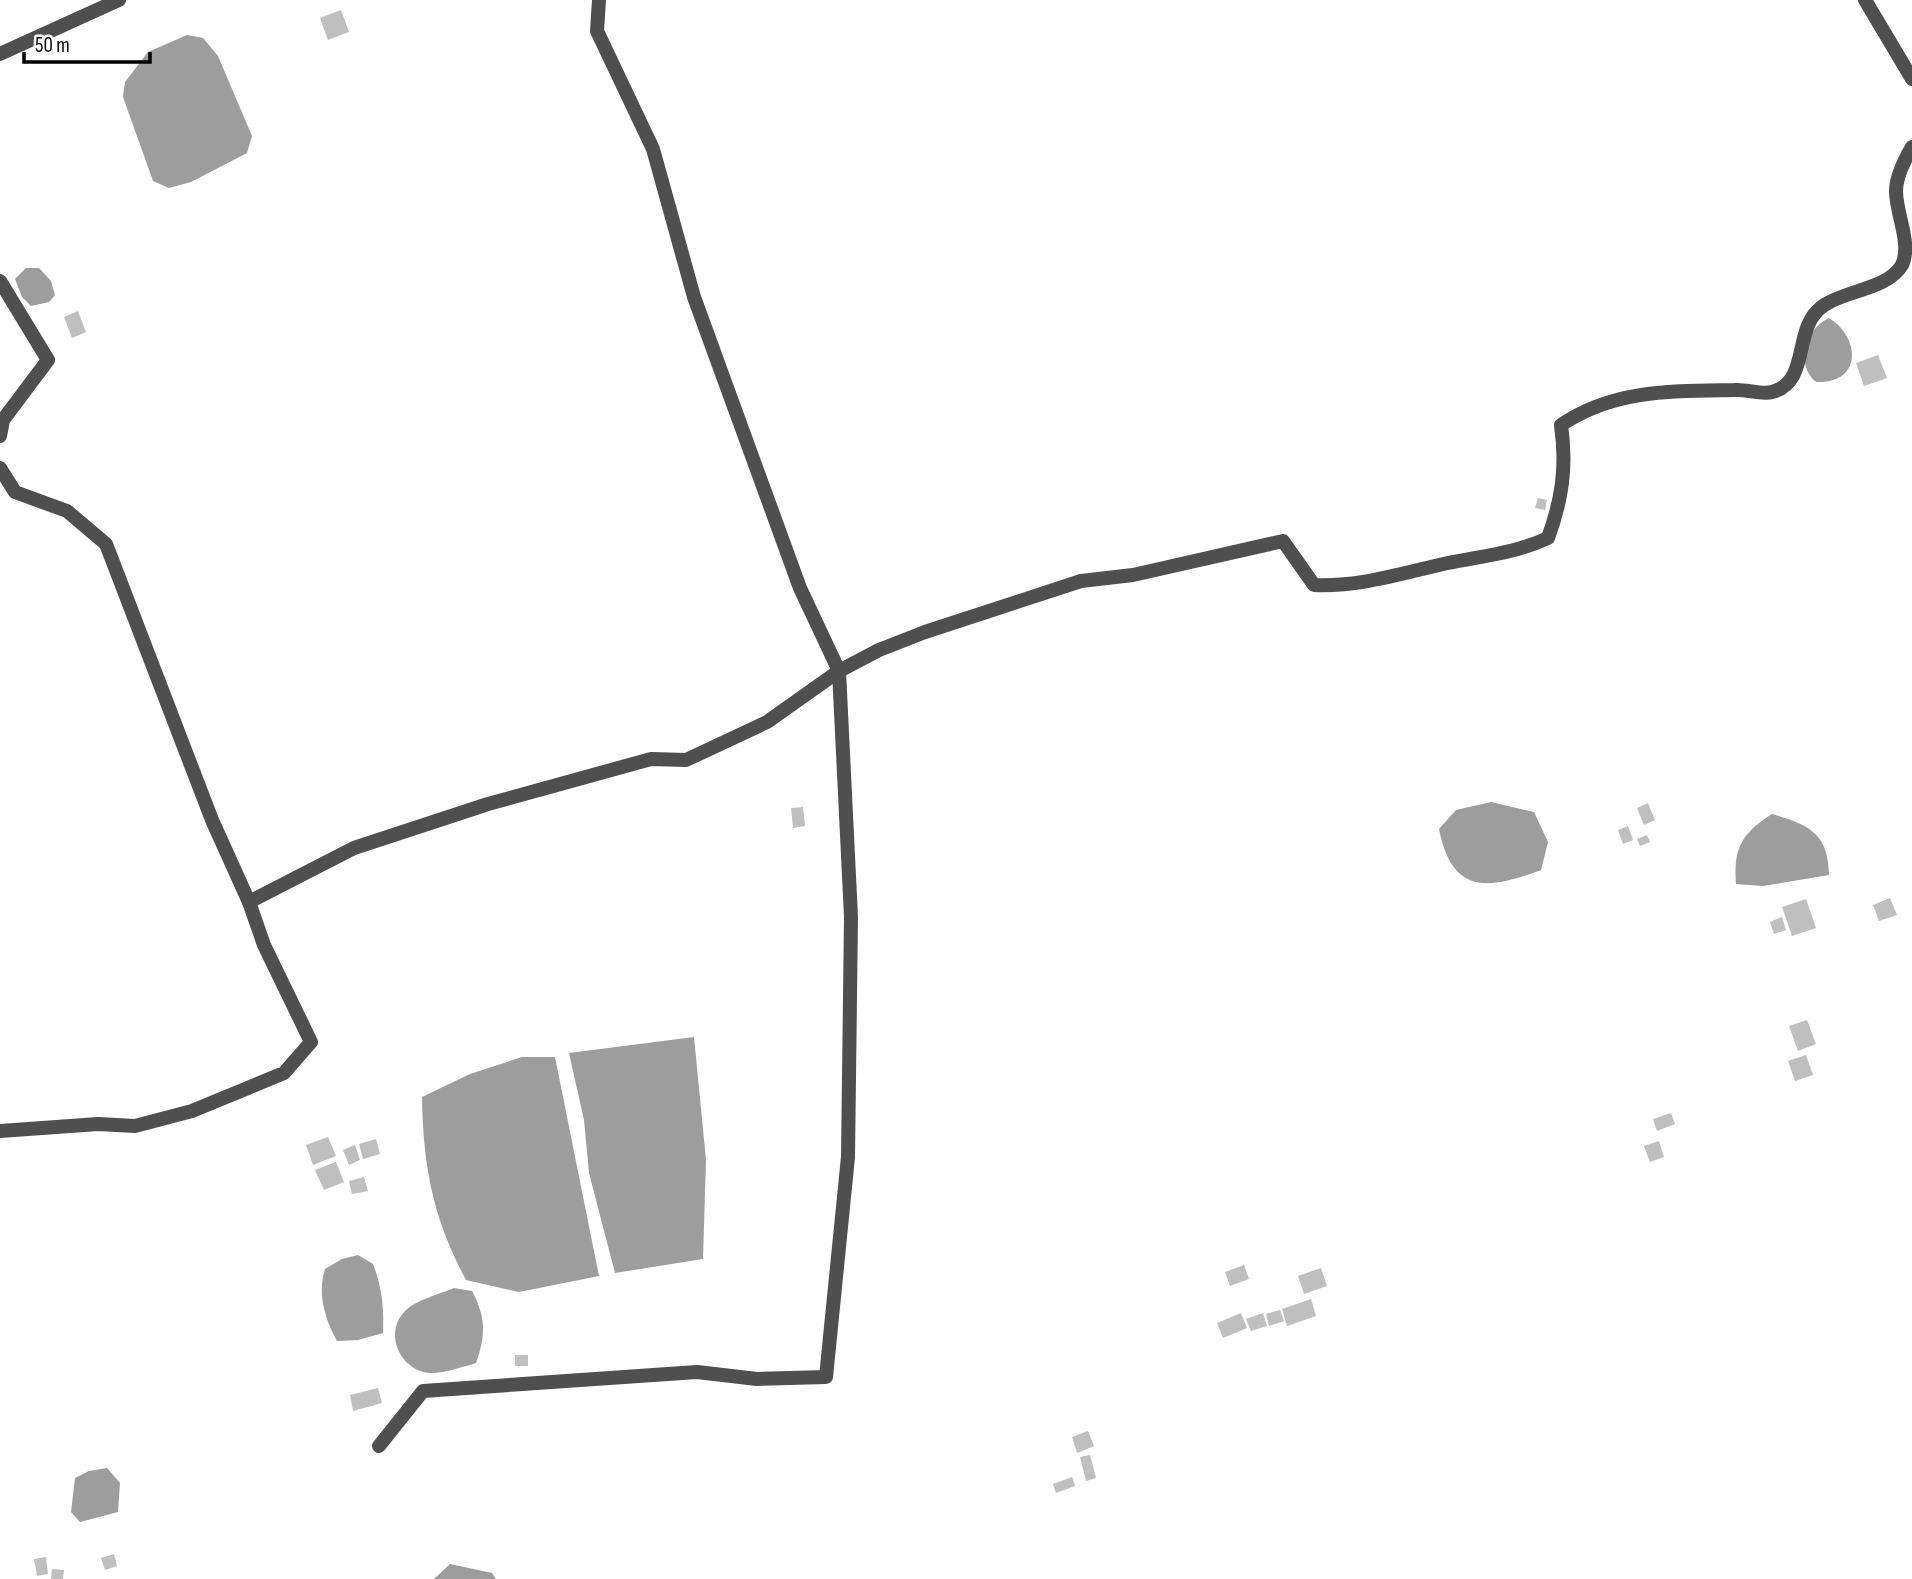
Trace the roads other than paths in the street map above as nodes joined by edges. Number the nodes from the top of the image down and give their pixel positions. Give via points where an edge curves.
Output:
1 (119, 0) edge
2 (599, 0) edge
3 (1865, 0) edge
4 (0, 54) edge
5 (1912, 79) edge
6 (1912, 147) edge
7 (0, 281) edge
8 (0, 436) edge
9 (0, 468) edge
10 (839, 671) junction
11 (248, 902) junction
12 (0, 1131) edge
13 (379, 1446) dead end

1 - 4 street
2 - 10 street via 597,31 653,149 699,309 800,587
3 - 5 street
6 - 10 street via 1903,161 1896,190 1905,242 1903,263 1881,282 1832,299 1811,314 1799,362 1788,384 1771,393 1642,392 1586,408 1561,425 1564,471 1560,503 1548,538 1524,549 1338,586 1314,585 1283,541 1257,545 1034,594 891,645
7 - 8 street via 48,360 3,420
9 - 11 street via 15,492 67,511 106,544
10 - 11 street via 767,722 686,760 652,759 488,804 354,848
10 - 13 street via 851,916 848,1157 826,1377 758,1380 697,1372 423,1391
11 - 12 street via 311,1042 284,1073 192,1111 135,1126

